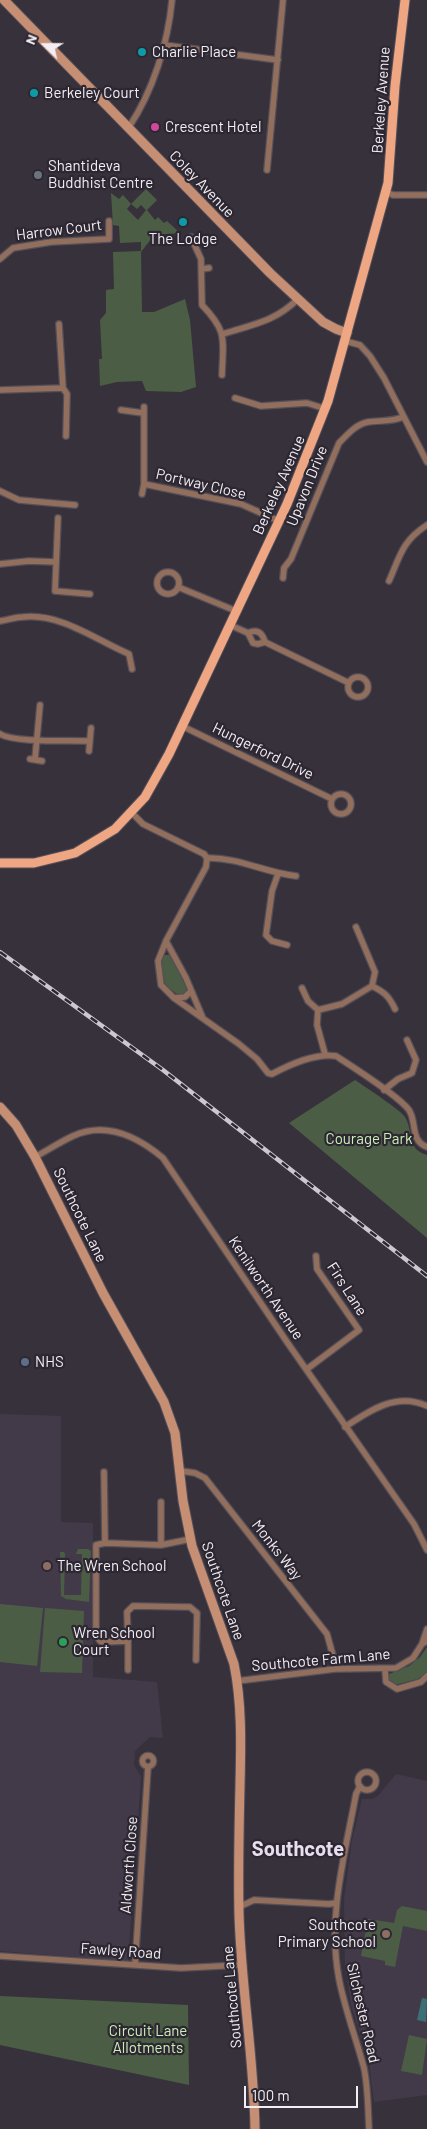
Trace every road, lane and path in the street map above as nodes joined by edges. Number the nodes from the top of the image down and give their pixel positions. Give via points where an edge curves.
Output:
1 (4, 0) edge
2 (172, 0) edge
3 (283, 0) edge
4 (405, 0) edge
5 (164, 45) junction
6 (278, 60) junction
7 (129, 127) junction
8 (267, 170) dead end
9 (386, 192) junction
10 (427, 195) edge
11 (109, 221) dead end
12 (191, 236) dead end
13 (0, 259) edge
14 (209, 268) dead end
15 (202, 269) junction
16 (298, 298) junction
17 (59, 324) dead end
18 (223, 334) junction
19 (346, 337) junction
20 (222, 375) dead end
21 (63, 388) junction
22 (0, 390) edge
23 (235, 398) dead end
24 (326, 409) junction
25 (121, 410) dead end
26 (403, 417) junction
27 (66, 436) dead end
28 (427, 462) edge
29 (144, 484) junction
30 (0, 491) edge
31 (142, 494) dead end
32 (75, 505) dead end
33 (58, 518) dead end
34 (279, 521) junction
35 (427, 525) edge
36 (56, 562) junction
37 (0, 564) edge
38 (283, 578) dead end
39 (389, 581) dead end
40 (178, 587) dead end
41 (90, 594) dead end
42 (236, 611) junction
43 (0, 621) edge
44 (230, 625) junction
45 (248, 633) junction
46 (265, 642) junction
47 (132, 669) dead end
48 (349, 683) dead end
49 (40, 705) dead end
50 (182, 726) junction
51 (91, 728) dead end
52 (0, 734) edge
53 (36, 739) junction
54 (90, 740) junction
55 (89, 751) dead end
56 (42, 761) dead end
57 (332, 799) dead end
58 (132, 813) junction
59 (207, 858) junction
60 (0, 863) edge
61 (278, 874) junction
62 (296, 876) dead end
63 (356, 927) dead end
64 (166, 941) junction
65 (287, 945) dead end
66 (372, 986) junction
67 (302, 988) dead end
68 (192, 991) junction
69 (174, 998) junction
70 (395, 1009) dead end
71 (318, 1010) junction
72 (202, 1016) junction
73 (407, 1040) dead end
74 (325, 1054) junction
75 (384, 1090) junction
76 (0, 1107) edge
77 (427, 1146) edge
78 (35, 1157) junction
79 (316, 1256) dead end
80 (307, 1369) junction
81 (427, 1406) edge
82 (345, 1427) junction
83 (181, 1471) junction
84 (104, 1472) dead end
85 (161, 1502) dead end
86 (191, 1538) junction
87 (105, 1543) junction
88 (161, 1545) junction
89 (427, 1550) edge
90 (427, 1629) edge
91 (128, 1642) junction
92 (424, 1642) edge
93 (196, 1660) dead end
94 (335, 1663) dead end
95 (385, 1669) junction
96 (128, 1670) dead end
97 (427, 1676) edge
98 (237, 1681) junction
99 (148, 1766) dead end
100 (360, 1786) dead end
101 (336, 1903) junction
102 (239, 1906) junction
103 (0, 1956) edge
104 (135, 1965) junction
105 (241, 1965) junction
106 (256, 2129) edge
107 (369, 2129) edge

1 - 7 street, Coley Avenue
2 - 5 street
3 - 6 street
4 - 9 main road, Berkeley Avenue
5 - 6 street
5 - 7 street
6 - 8 street
7 - 16 street, Coley Avenue
9 - 10 street
9 - 19 main road, Berkeley Avenue
11 - 13 street, Harrow Court via 109,240 51,242 13,248
12 - 15 street
14 - 15 street
15 - 18 street via 202,305 214,317
16 - 18 street via 271,319
16 - 19 street, Coley Avenue via 323,322
17 - 21 street
18 - 20 street
19 - 24 main road, Berkeley Avenue
19 - 26 street, Coley Avenue via 370,356
21 - 22 street
21 - 27 street via 67,394
23 - 24 street via 261,406 307,403
24 - 34 main road, Berkeley Avenue
25 - 29 street, Portway Close via 144,410
26 - 28 street, Coley Avenue
26 - 38 street, Upavon Drive via 365,422 351,430 339,443 291,559 284,568
29 - 31 street, Portway Close
29 - 34 street, Portway Close via 241,504
30 - 32 street via 19,500
33 - 36 street
34 - 42 main road, Berkeley Avenue
35 - 39 street via 405,543
36 - 37 street
36 - 41 street via 55,591
40 - 42 street
42 - 44 main road, Berkeley Avenue
43 - 47 street via 24,616 57,620 129,654
44 - 45 street
44 - 50 main road, Berkeley Avenue
45 - 46 street via 258,632
45 - 46 street via 253,643
46 - 48 street
49 - 53 street
50 - 57 street, Hungerford Drive
50 - 58 main road, Berkeley Avenue via 152,787
51 - 54 street
52 - 53 street
53 - 54 street
53 - 56 street via 33,759
54 - 55 street
58 - 59 street via 143,824
58 - 60 main road, Berkeley Avenue via 100,840 75,853 34,863
59 - 61 street via 246,863
59 - 64 street via 206,867
61 - 62 street
61 - 65 street via 266,935 272,941
63 - 66 street via 375,972
64 - 68 street
64 - 69 street via 158,970 161,985
66 - 70 street via 384,991
66 - 71 street via 342,1004
67 - 71 street via 308,1001
68 - 69 street via 185,997
68 - 72 street
69 - 72 street
71 - 74 street via 317,1025
72 - 74 street via 257,1059 268,1073
73 - 75 street via 416,1060 412,1072
74 - 75 street via 336,1056
75 - 77 street via 410,1112 416,1137 420,1144
76 - 78 street, Southcote Lane via 16,1125
78 - 80 street, Kenilworth Avenue via 74,1136 94,1131 107,1130 127,1135 146,1144 163,1158
78 - 83 street, Southcote Lane via 103,1293 164,1402 175,1433
79 - 80 street, Firs Lane via 317,1269 359,1330
80 - 82 street, Kenilworth Avenue
81 - 82 street via 418,1402 394,1401 370,1410
82 - 89 street, Kenilworth Avenue via 414,1524
83 - 86 street, Southcote Lane
83 - 94 street, Monks Way via 205,1478 327,1634
84 - 87 street
85 - 88 street
86 - 88 street
86 - 98 street, Southcote Lane
87 - 88 street
87 - 91 street via 96,1545 96,1636 101,1642
90 - 92 street
91 - 93 street via 127,1612 133,1606 190,1607 197,1613
91 - 96 street
92 - 95 street, Southcote Farm Lane via 413,1658 396,1668
95 - 97 street via 386,1682 397,1689 421,1682
95 - 98 street, Southcote Farm Lane via 335,1669
98 - 102 street, Southcote Lane via 241,1725
99 - 104 street, Aldworth Close
100 - 101 street, Silchester Road
101 - 102 street via 254,1900
101 - 107 street, Silchester Road via 339,1978 364,2070
102 - 105 street, Southcote Lane
103 - 104 street, Fawley Road
104 - 105 street, Fawley Road via 181,1968
105 - 106 street, Southcote Lane

